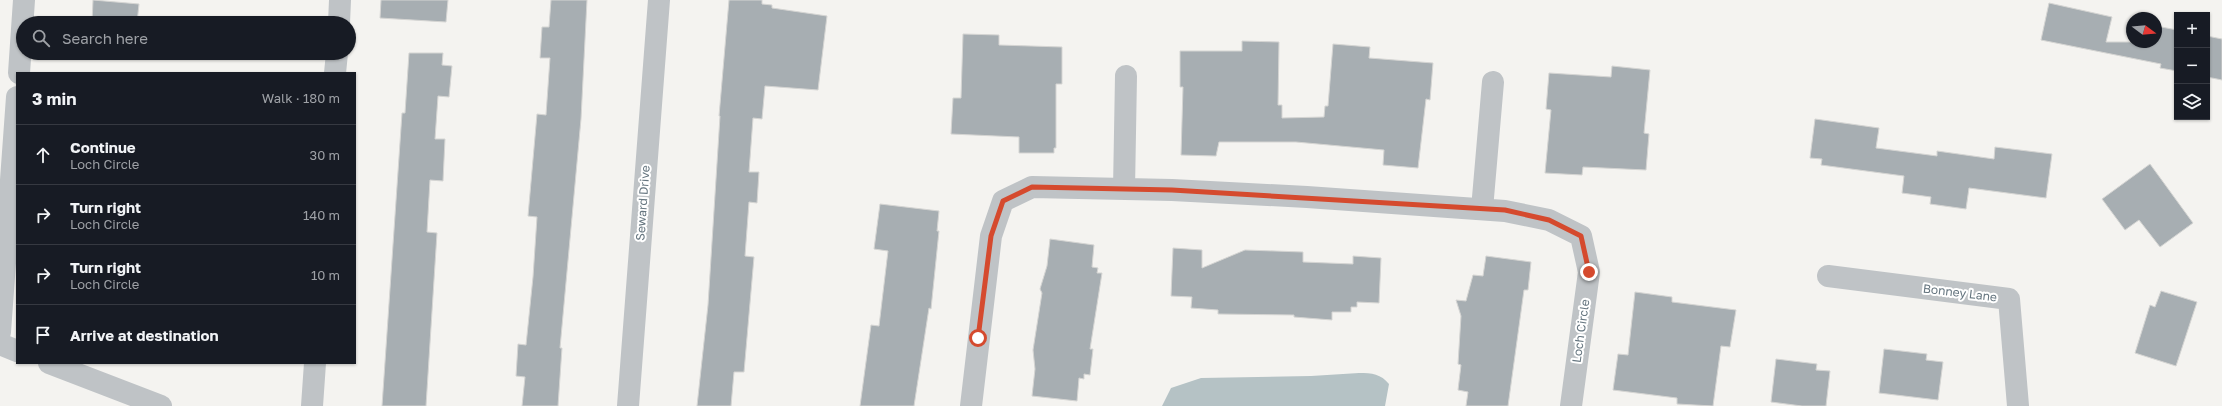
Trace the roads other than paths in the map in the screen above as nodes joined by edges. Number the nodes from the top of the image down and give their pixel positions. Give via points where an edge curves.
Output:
1 (24, 0) edge
2 (340, 0) edge
3 (659, 0) edge
4 (23, 16) edge
5 (339, 16) edge
6 (20, 60) edge
7 (336, 60) edge
8 (19, 72) edge
9 (335, 72) edge
10 (1126, 76) dead end
11 (1493, 82) dead end
12 (16, 111) edge
13 (1124, 189) junction
14 (1482, 209) junction
15 (1828, 276) dead end
16 (0, 332) edge
17 (0, 344) edge
18 (16, 351) edge
19 (52, 364) edge
20 (315, 364) edge
21 (161, 406) edge
22 (312, 406) edge
23 (628, 406) edge
24 (971, 406) edge
25 (1571, 406) edge
26 (2018, 406) edge

1 - 4 street
2 - 5 street
3 - 23 street, Seward Drive
6 - 8 street
7 - 9 street
10 - 13 street
11 - 14 street
12 - 16 street
13 - 14 street, Loch Circle
13 - 24 street, Loch Circle via 1032,187 1003,201 991,236
14 - 25 street, Loch Circle via 1505,210 1549,220 1581,236 1589,272
15 - 26 street, Bonney Lane via 2009,299
17 - 18 street
19 - 21 street
20 - 22 street

